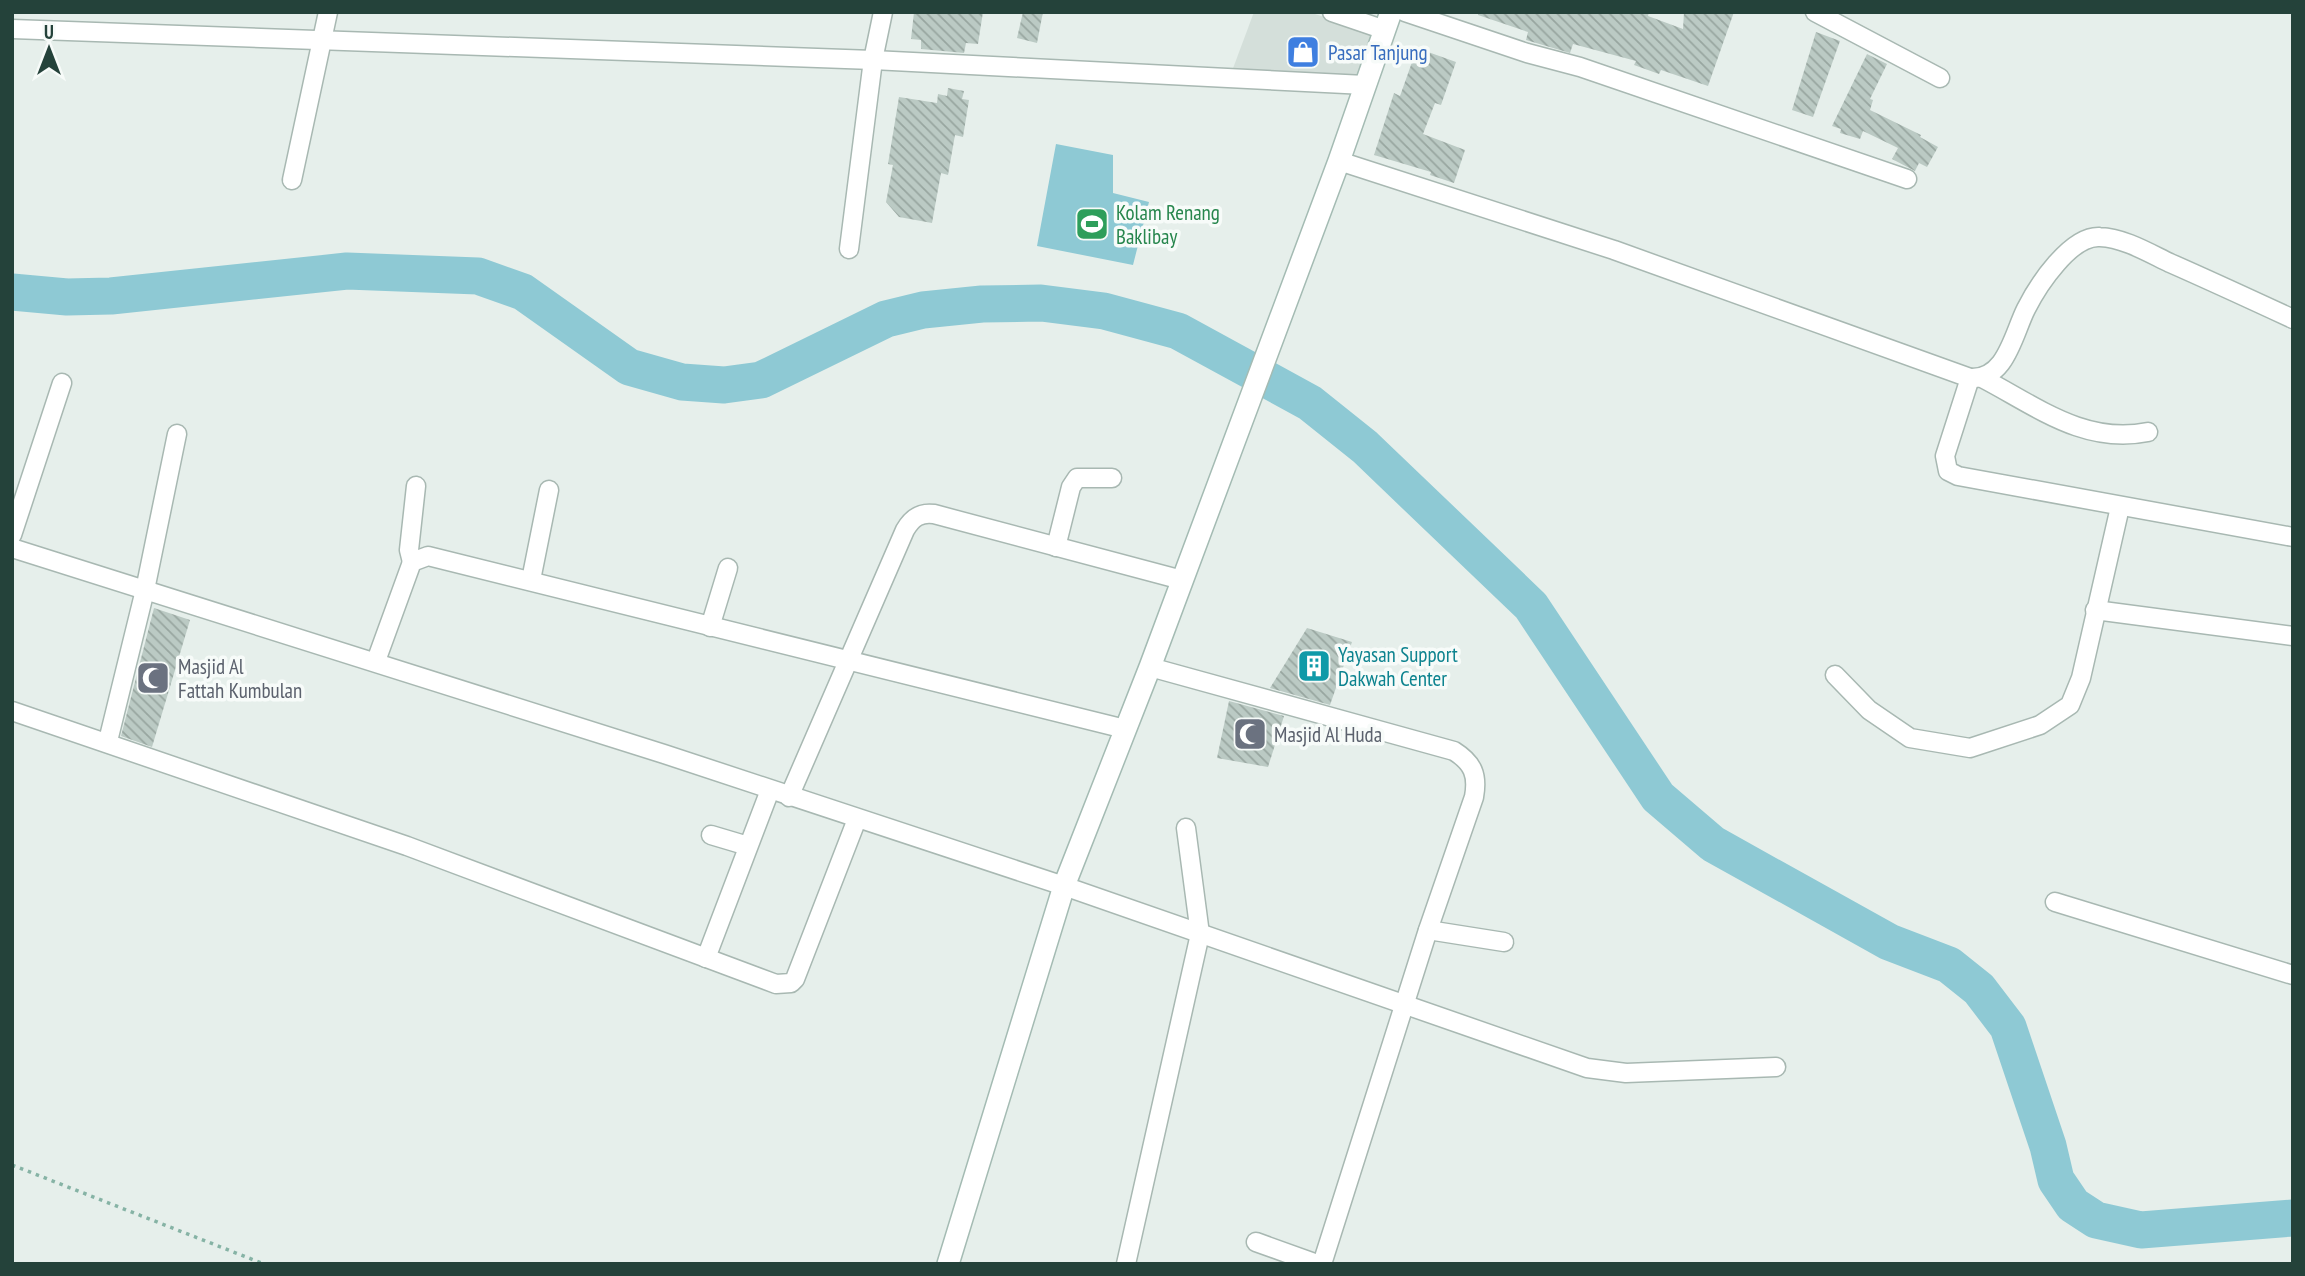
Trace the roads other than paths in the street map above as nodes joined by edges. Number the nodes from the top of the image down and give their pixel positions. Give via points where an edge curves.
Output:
1 (328, 12) edge
2 (883, 12) edge
3 (1332, 12) edge
4 (1405, 12) edge
5 (1815, 12) edge
6 (1388, 21) edge
7 (12, 29) edge
8 (322, 42) junction
9 (873, 60) junction
10 (1940, 78) dead end
11 (1364, 85) junction
12 (1339, 161) junction
13 (1907, 178) dead end
14 (292, 180) dead end
15 (849, 249) dead end
16 (2293, 318) edge
17 (1976, 378) junction
18 (62, 383) dead end
19 (2148, 432) dead end
20 (177, 434) dead end
21 (1112, 478) dead end
22 (416, 486) dead end
23 (549, 490) dead end
24 (2120, 507) junction
25 (12, 535) edge
26 (2293, 537) edge
27 (1056, 547) junction
28 (12, 548) edge
29 (412, 562) junction
30 (728, 568) dead end
31 (531, 580) junction
32 (1182, 580) junction
33 (145, 590) junction
34 (2095, 610) junction
35 (710, 627) junction
36 (2293, 636) edge
37 (376, 661) junction
38 (847, 661) junction
39 (1150, 667) junction
40 (1835, 676) dead end
41 (12, 711) edge
42 (1125, 729) junction
43 (108, 741) junction
44 (769, 790) junction
45 (789, 797) junction
46 (857, 819) junction
47 (1186, 828) dead end
48 (711, 835) dead end
49 (748, 846) junction
50 (1064, 886) junction
51 (2055, 902) dead end
52 (1428, 930) junction
53 (1200, 934) junction
54 (1504, 943) dead end
55 (706, 958) junction
56 (2293, 975) edge
57 (1406, 1003) junction
58 (1776, 1067) dead end
59 (1256, 1242) dead end
60 (948, 1264) edge
61 (1126, 1264) edge
62 (1320, 1264) edge

1 - 8 street
2 - 9 street
3 - 6 street
4 - 13 street
5 - 10 street
6 - 11 main road
7 - 8 street
8 - 9 street
8 - 14 street
9 - 11 street
9 - 15 street
11 - 12 main road
12 - 17 street via 1614,250
12 - 32 main road
16 - 17 street via 2142,250 2114,239 2089,237 2063,255 2027,306 1993,373
17 - 19 street via 2066,424 2117,437
17 - 24 street via 1945,456 1948,471
18 - 25 street
20 - 33 street
21 - 27 street via 1077,478
22 - 29 street via 409,550
23 - 31 street
24 - 26 street
24 - 34 street
27 - 32 street
27 - 38 street via 934,514 916,516 905,530
28 - 33 street
29 - 31 street via 428,556
29 - 37 street
30 - 35 street
31 - 35 street
32 - 39 main road
33 - 37 street
33 - 43 street
34 - 36 street
34 - 40 street via 2081,678 2070,705 2040,725 1970,748 1910,738 1869,709
35 - 38 street
37 - 44 street
38 - 42 street
38 - 45 street
39 - 42 main road
39 - 52 street via 1383,729 1454,751 1468,760 1476,782 1474,797
41 - 43 street
42 - 50 main road
43 - 55 street
44 - 45 street
44 - 49 street
45 - 46 street
46 - 50 street
46 - 55 street via 791,983 776,984
47 - 53 street
48 - 49 street
49 - 55 street
50 - 53 street
50 - 60 main road
51 - 56 street
52 - 54 street
52 - 57 street
53 - 57 street
53 - 61 street
57 - 58 street via 1607,1072
57 - 62 street
59 - 62 street

